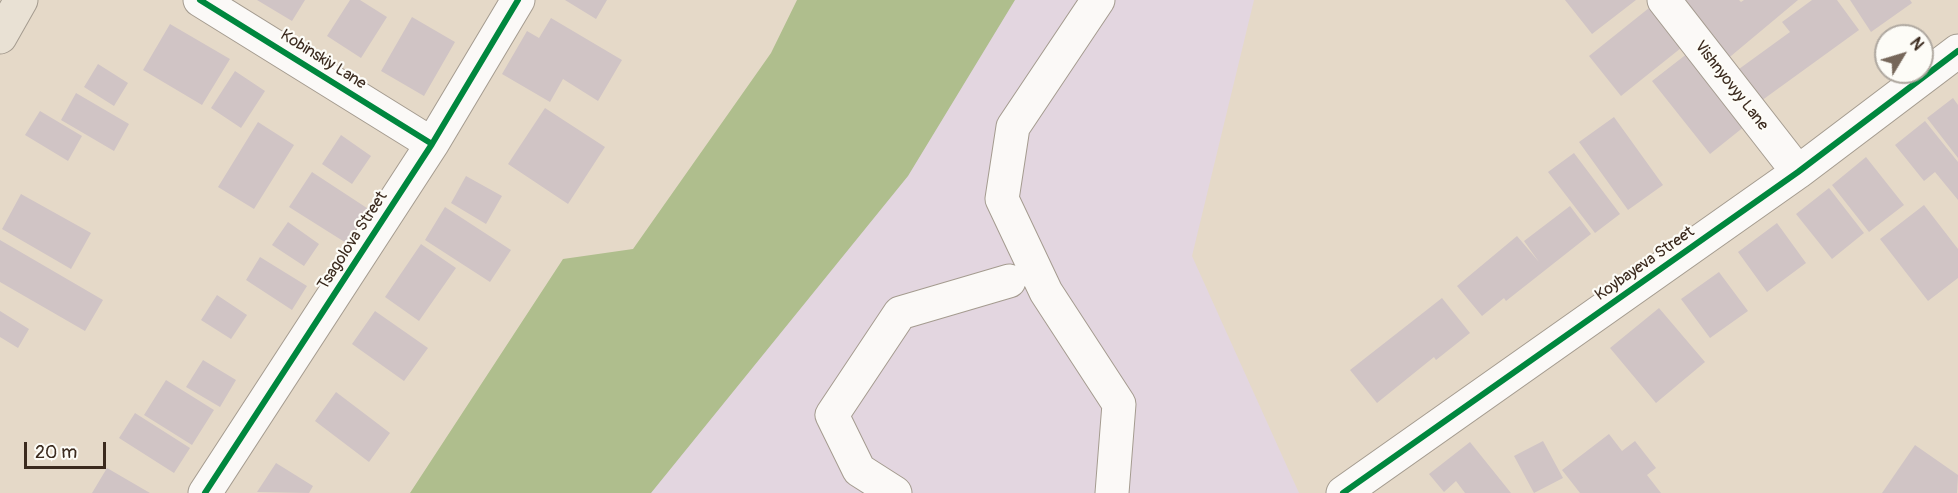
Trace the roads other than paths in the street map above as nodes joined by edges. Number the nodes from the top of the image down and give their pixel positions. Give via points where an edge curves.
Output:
1 (21, 0) edge
2 (200, 0) edge
3 (518, 0) edge
4 (1098, 0) edge
5 (1664, 0) edge
6 (0, 37) edge
7 (1958, 51) edge
8 (432, 144) junction
9 (1798, 172) junction
10 (1009, 281) dead end
11 (205, 493) edge
12 (895, 493) edge
13 (1112, 493) edge
14 (1343, 493) edge

1 - 6 main road
2 - 8 street, Kobinskiy Lane
3 - 8 street, Tsagolova Street
4 - 13 street via 1013,127 1002,199 1046,292 1119,404
5 - 9 street, Vishnyovyy Lane
7 - 9 street, Koybayeva Street
8 - 11 street, Tsagolova Street
9 - 14 street, Koybayeva Street
10 - 12 street via 900,313 832,415 858,470

